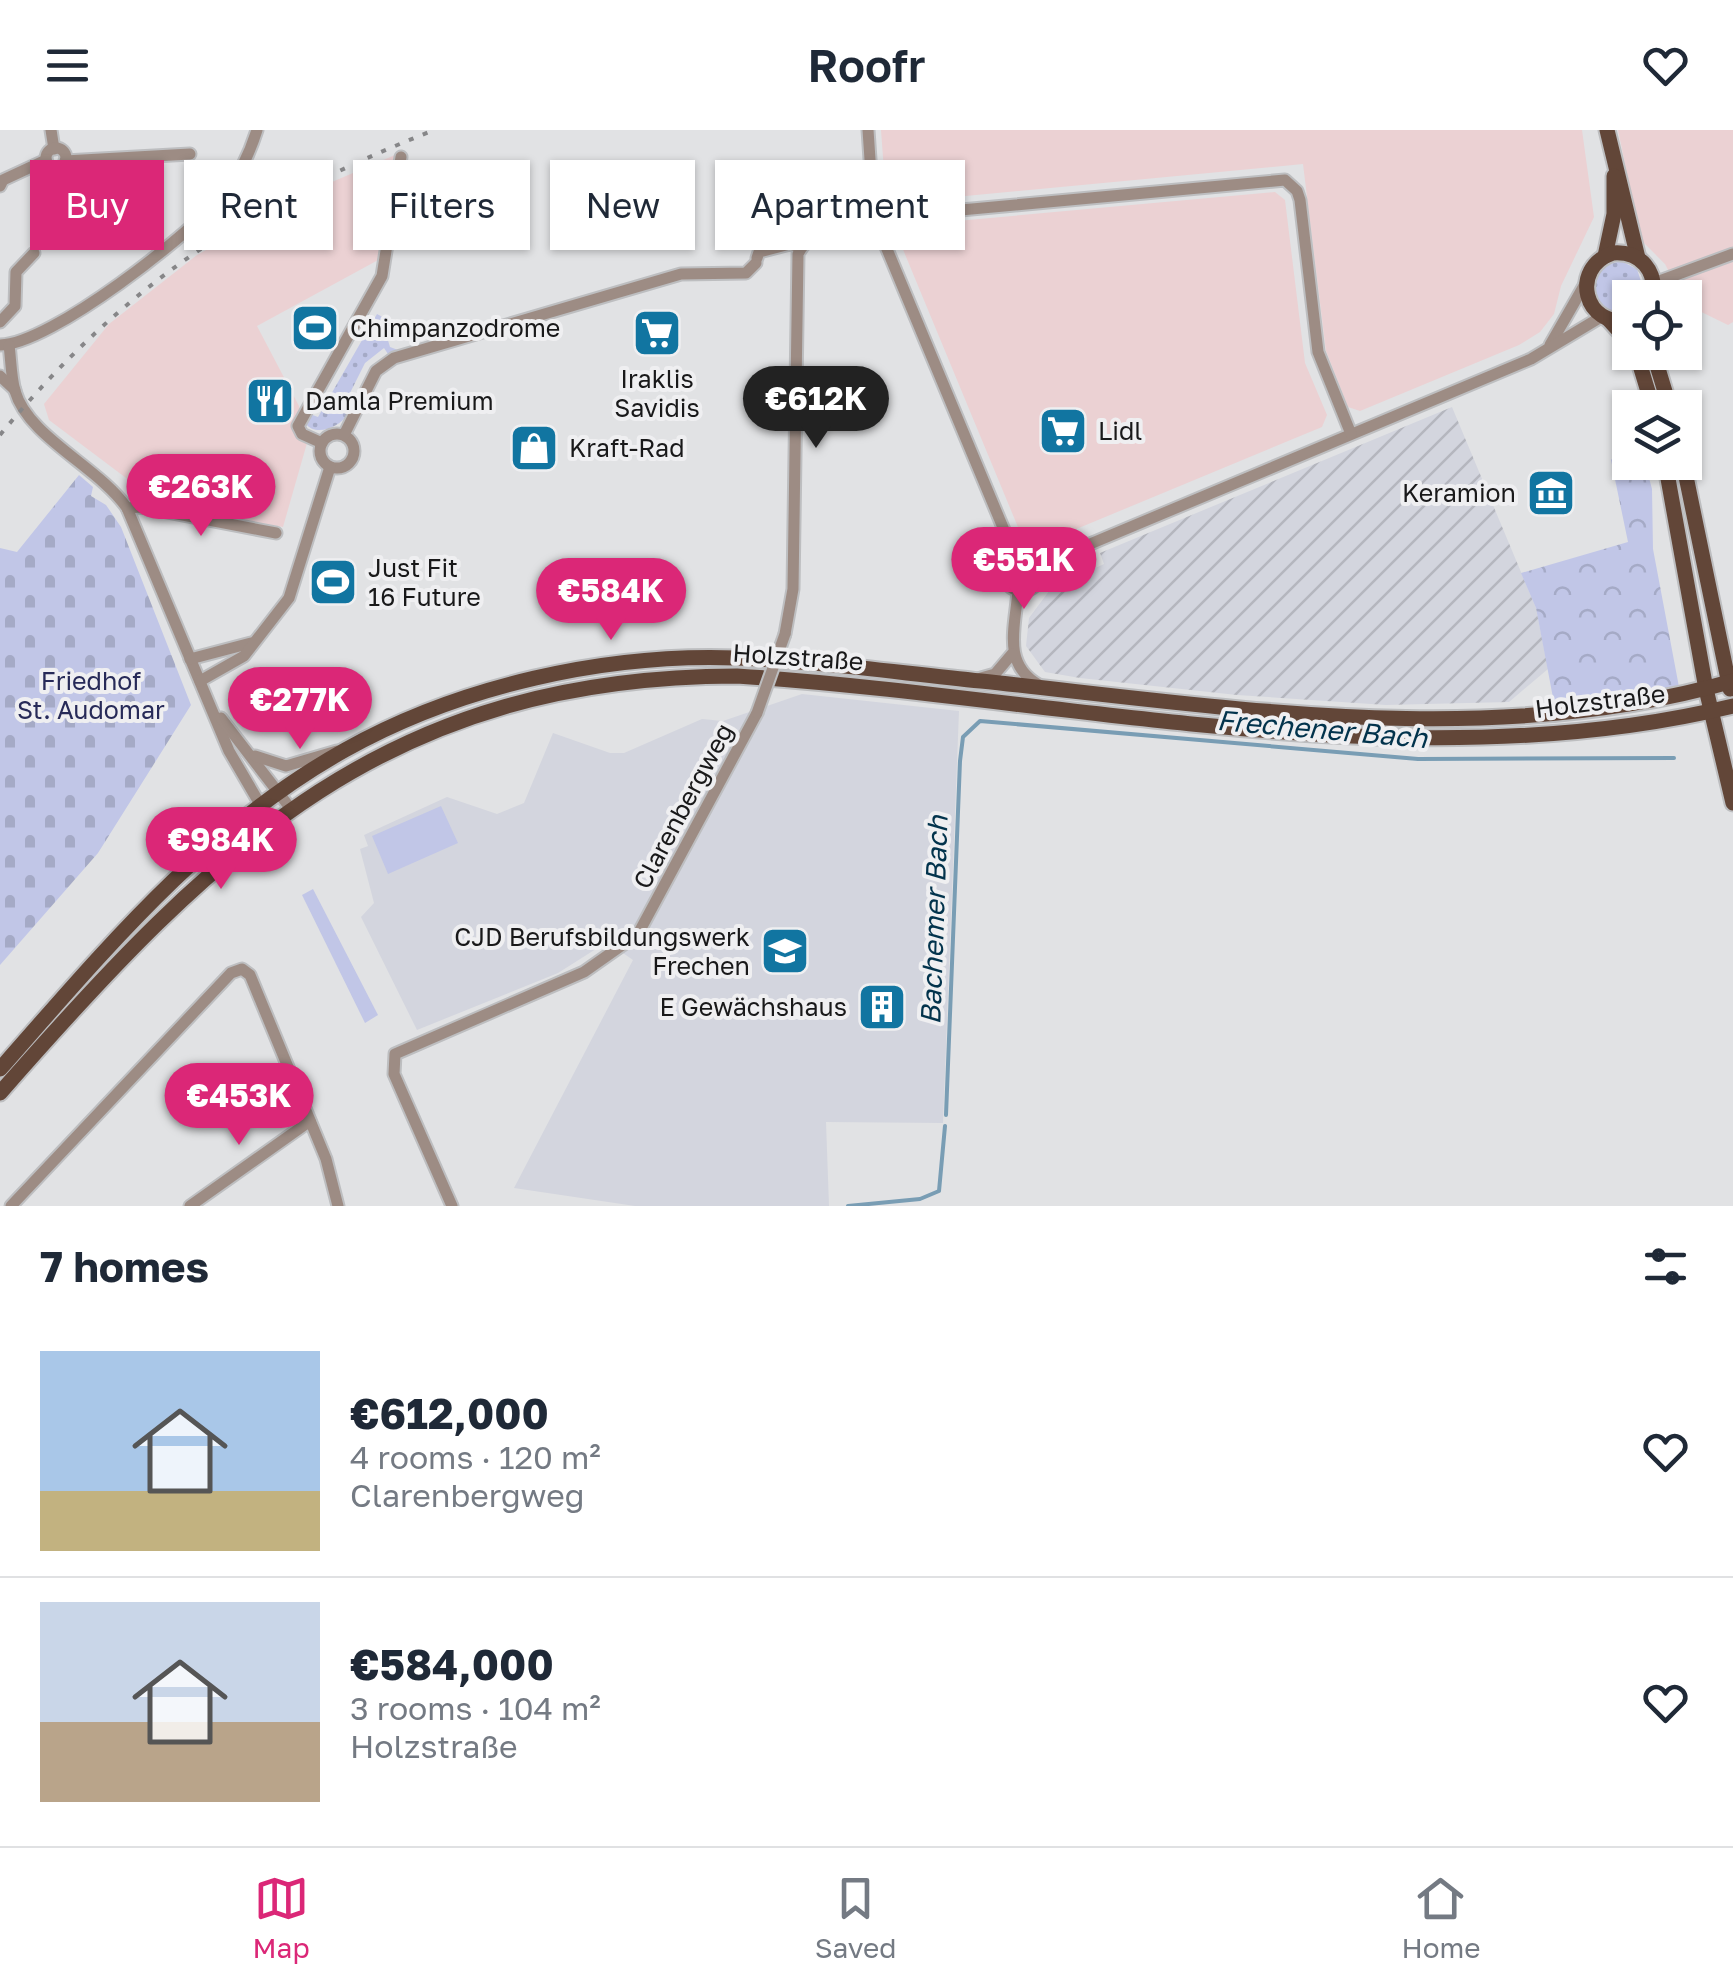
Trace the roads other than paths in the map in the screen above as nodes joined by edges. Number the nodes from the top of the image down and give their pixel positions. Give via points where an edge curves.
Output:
1 (51, 130) edge
2 (257, 130) edge
3 (868, 130) edge
4 (1606, 130) edge
5 (190, 154) dead end
6 (402, 157) dead end
7 (55, 159) junction
8 (870, 160) edge
9 (1614, 162) junction
10 (0, 186) edge
11 (965, 210) edge
12 (767, 250) edge
13 (800, 250) edge
14 (887, 250) edge
15 (34, 253) dead end
16 (1733, 254) edge
17 (1605, 256) junction
18 (1638, 258) junction
19 (1649, 280) edge
20 (1676, 280) edge
21 (1585, 284) junction
22 (1605, 319) junction
23 (1612, 319) edge
24 (0, 322) edge
25 (1612, 326) edge
26 (4, 345) edge
27 (1548, 348) junction
28 (0, 376) edge
29 (15, 390) junction
30 (1351, 434) junction
31 (344, 435) junction
32 (322, 443) junction
33 (330, 467) junction
34 (1668, 480) edge
35 (1687, 480) edge
36 (127, 508) junction
37 (276, 533) dead end
38 (1014, 554) junction
39 (1040, 564) junction
40 (1018, 592) junction
41 (1716, 618) junction
42 (251, 643) junction
43 (1733, 649) edge
44 (1012, 654) junction
45 (190, 659) junction
46 (976, 680) junction
47 (200, 681) junction
48 (1731, 682) edge
49 (1045, 688) junction
50 (1706, 689) junction
51 (1733, 704) edge
52 (212, 707) junction
53 (1711, 711) junction
54 (346, 749) junction
55 (249, 753) junction
56 (278, 792) junction
57 (1733, 804) edge
58 (260, 806) junction
59 (290, 809) junction
60 (271, 823) junction
61 (0, 1069) edge
62 (0, 1093) edge
63 (310, 1121) junction
64 (11, 1206) edge
65 (190, 1206) edge
66 (338, 1206) edge
67 (452, 1206) edge

1 - 7 street
2 - 26 street via 238,174 209,210 82,310 47,333
3 - 8 street
4 - 9 main road
5 - 7 street
6 - 32 street via 382,276 298,426
7 - 10 street
9 - 17 main road
9 - 18 main road
11 - 30 street via 1285,180 1300,200 1318,352
12 - 31 street via 746,274 681,274 394,358 373,376
13 - 67 street, Clarenbergweg, bridge via 793,589 785,634 756,713 638,934 584,972 395,1054 394,1074
14 - 38 street
15 - 24 street via 16,272 15,306
16 - 20 street
17 - 18 main road
17 - 21 main road
18 - 19 main road
21 - 22 main road via 1590,304
21 - 27 street
22 - 23 main road
22 - 25 main road
22 - 27 street
26 - 29 street
27 - 30 street
28 - 29 street
29 - 36 street via 40,428
30 - 39 street
31 - 32 street
31 - 33 street via 354,457 346,466
32 - 33 street via 320,454
33 - 42 street via 288,598
34 - 50 main road
35 - 41 main road
36 - 37 street
36 - 45 street
38 - 39 street via 1026,553
38 - 40 street via 1002,576
39 - 40 street via 1038,583
40 - 44 street
41 - 43 main road
41 - 48 main road
42 - 45 street
42 - 47 street via 244,656
44 - 46 street via 995,674
44 - 49 street via 1024,676
45 - 47 street
46 - 49 main road, Holzstraße
46 - 54 main road, Holzstraße via 733,658 599,667 465,700
47 - 52 street
48 - 50 main road, Holzstraße
48 - 51 main road
49 - 50 main road, Holzstraße via 1388,717 1550,713
50 - 53 main road
51 - 53 main road, Holzstraße
52 - 55 street
52 - 58 street
53 - 57 main road
53 - 59 main road, Holzstraße via 1529,735 1384,736 835,682 670,676 517,702 418,735
54 - 55 street, Holzstraße via 286,766
54 - 56 main road, Holzstraße
55 - 56 street
56 - 58 main road, Holzstraße
56 - 59 street
58 - 60 street
58 - 61 main road, Holzstraße via 133,919
59 - 60 main road, Holzstraße
60 - 62 main road, Holzstraße via 146,932
63 - 64 street via 242,969
63 - 65 street
63 - 66 street

